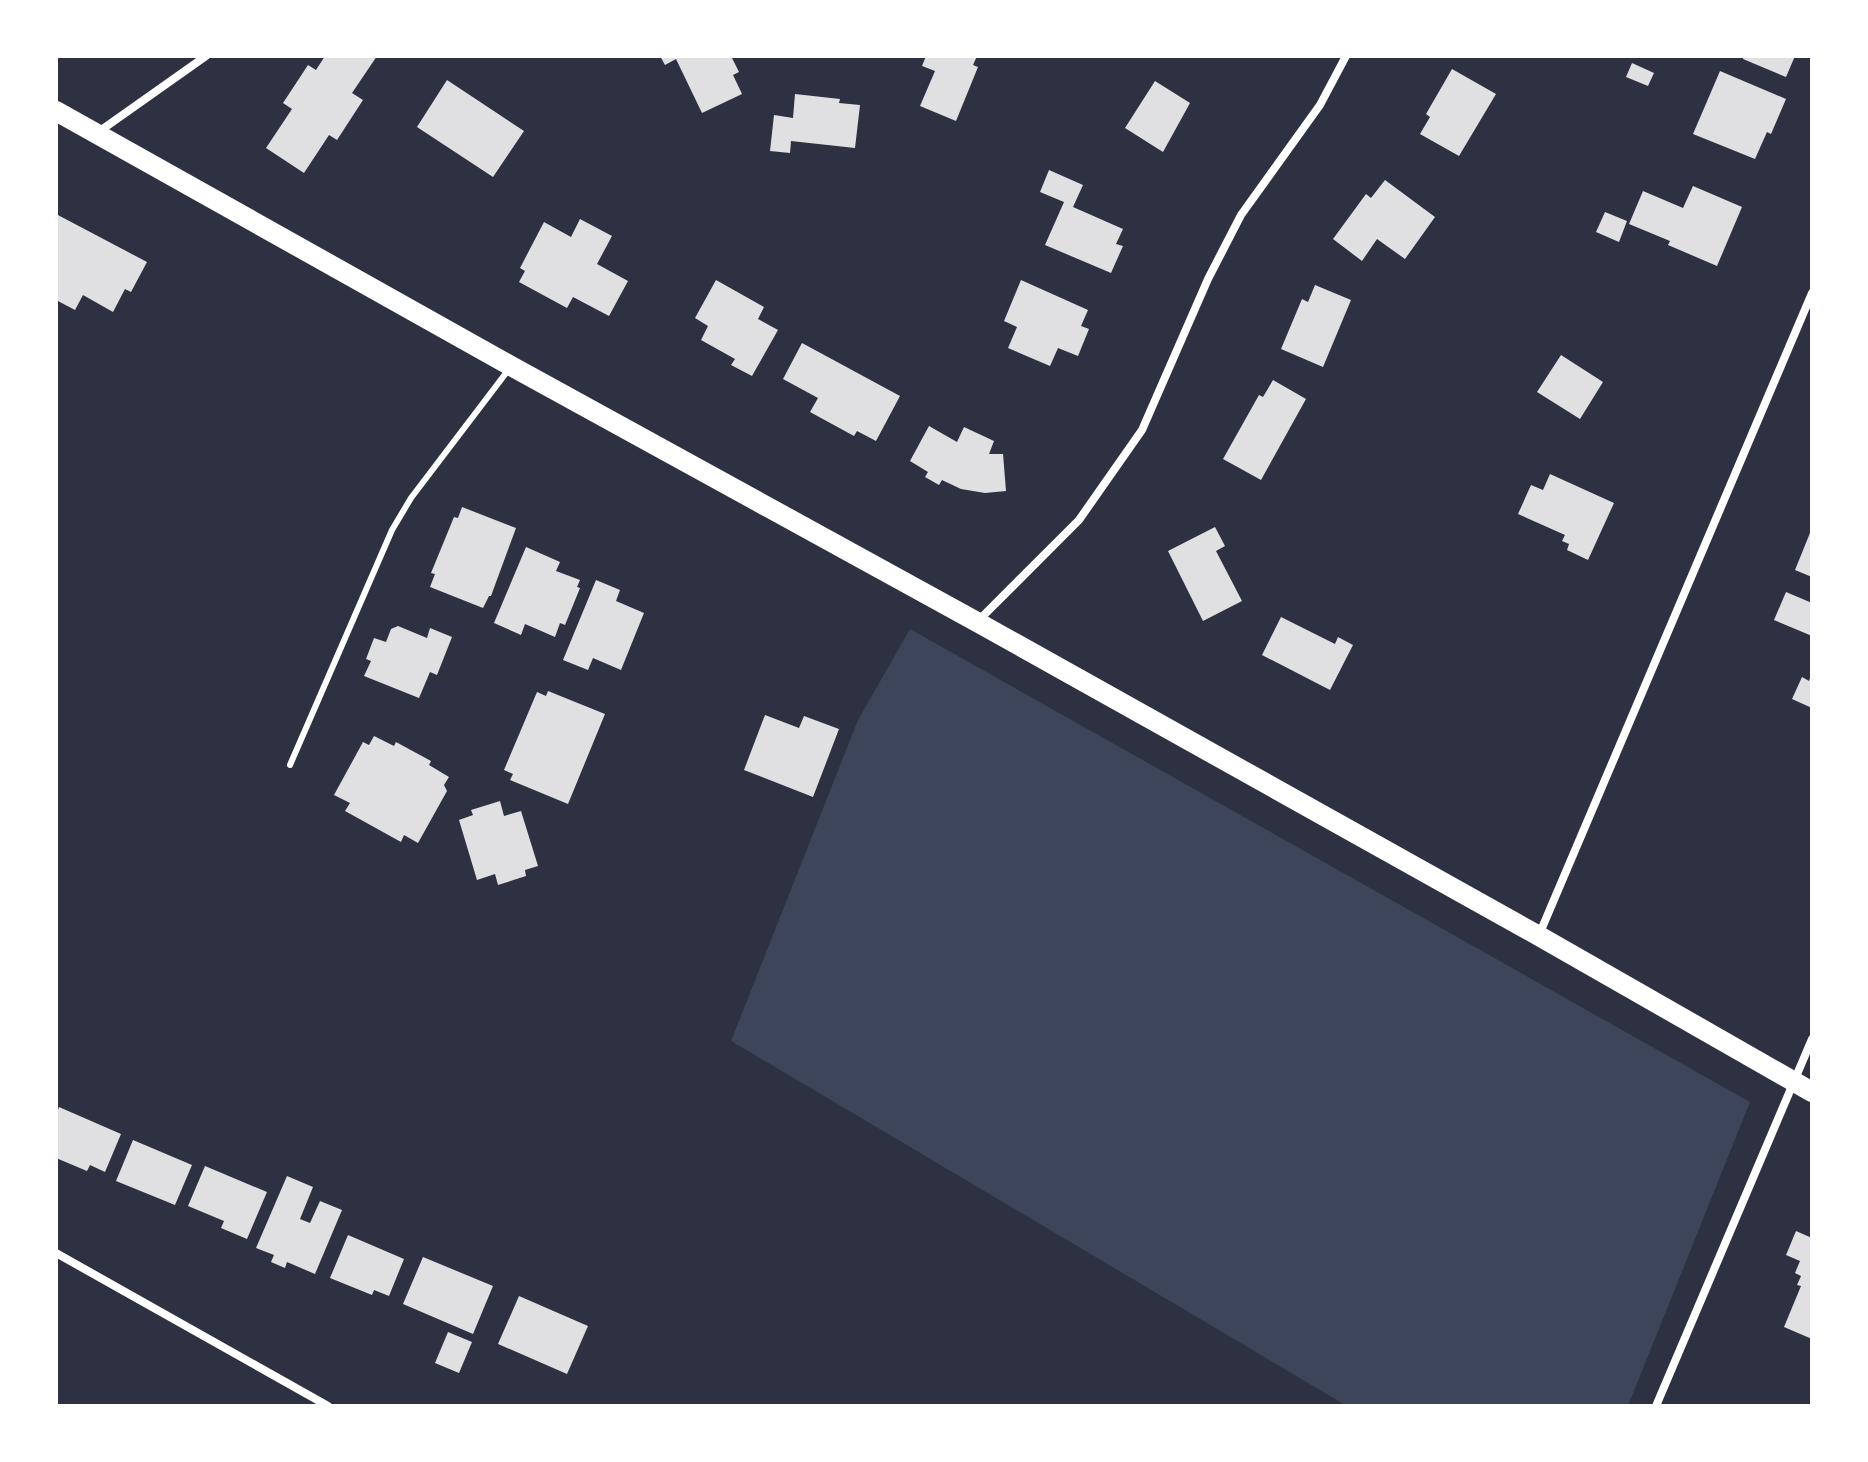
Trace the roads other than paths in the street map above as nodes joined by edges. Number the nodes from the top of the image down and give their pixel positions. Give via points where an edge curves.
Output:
1 (206, 56) edge
2 (1346, 56) edge
3 (56, 111) edge
4 (96, 133) junction
5 (1812, 293) edge
6 (511, 366) junction
7 (977, 622) junction
8 (290, 765) dead end
9 (1539, 936) junction
10 (1812, 1039) edge
11 (1793, 1081) junction
12 (1812, 1092) edge
13 (56, 1253) edge
14 (328, 1406) edge
15 (1656, 1406) edge

1 - 4 street
2 - 7 street via 1320,105 1241,215 1142,430 1079,520
3 - 4 main road
4 - 6 main road
5 - 9 street
6 - 7 main road
6 - 8 lane via 392,530
7 - 9 main road
9 - 11 main road
10 - 11 street
11 - 12 main road
11 - 15 street
13 - 14 street

